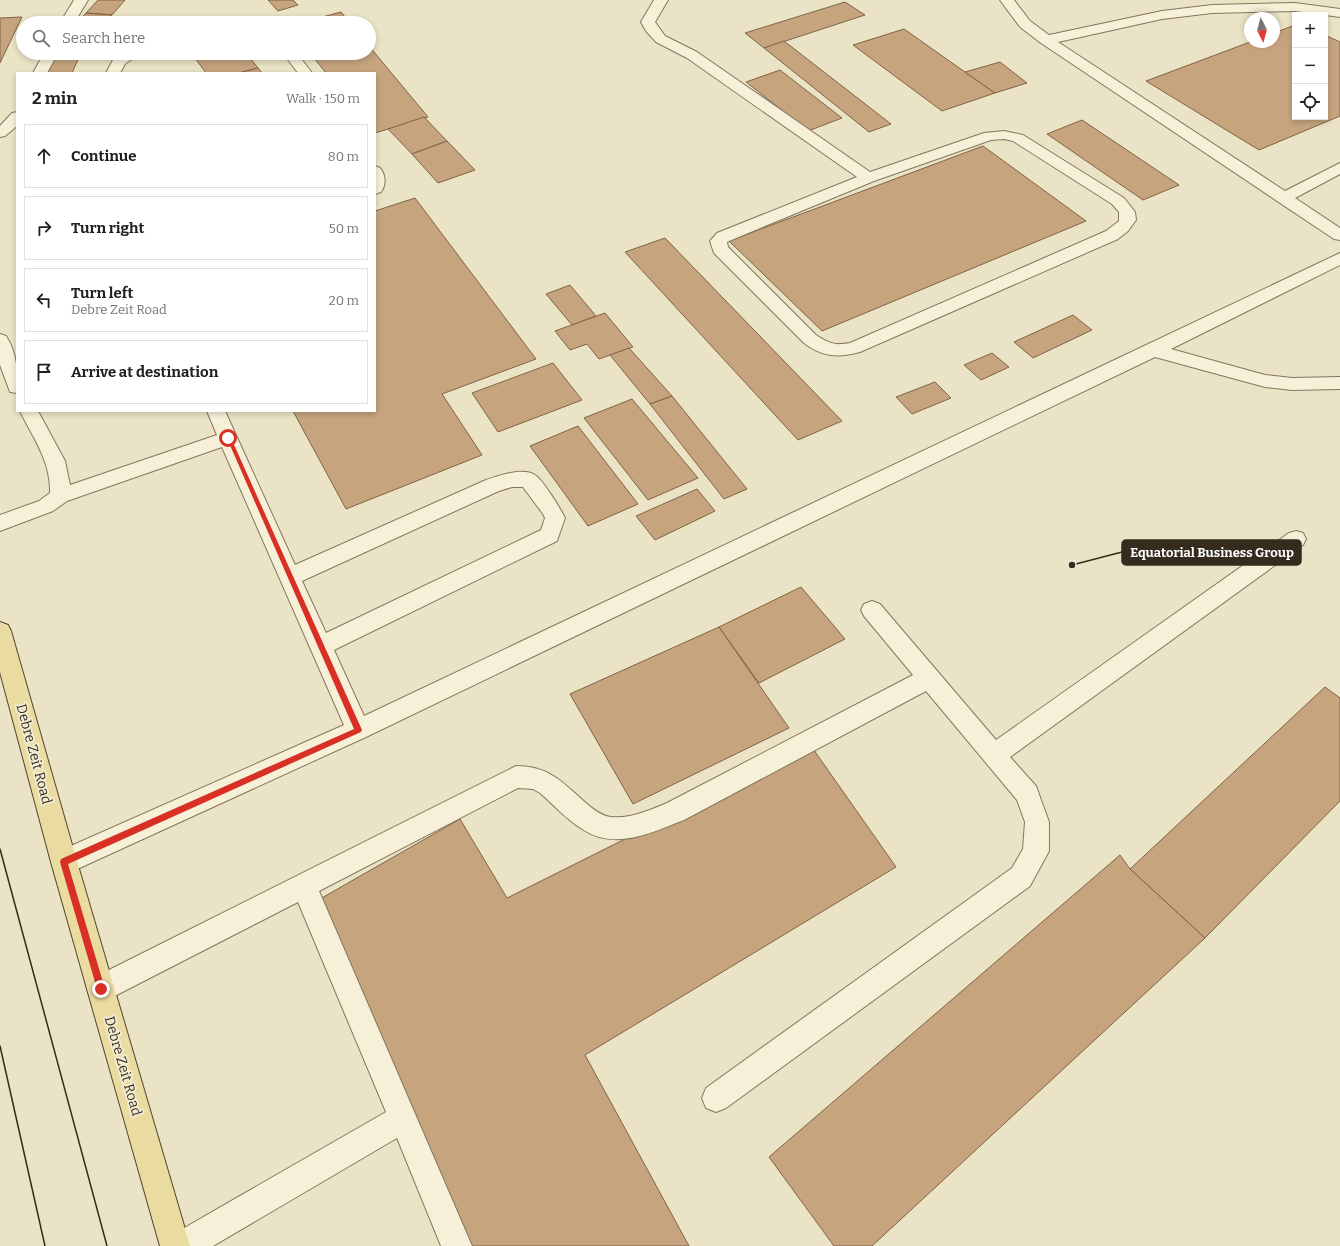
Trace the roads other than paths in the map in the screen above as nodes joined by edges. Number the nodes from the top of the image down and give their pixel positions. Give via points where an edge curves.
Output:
1 (81, 0) edge
2 (661, 0) edge
3 (1007, 0) edge
4 (1340, 13) edge
5 (71, 16) edge
6 (1046, 40) junction
7 (47, 60) edge
8 (121, 60) edge
9 (295, 60) edge
10 (41, 72) edge
11 (113, 72) edge
12 (304, 72) edge
13 (16, 117) edge
14 (0, 133) edge
15 (1340, 168) edge
16 (868, 178) junction
17 (1284, 198) junction
18 (1340, 235) edge
19 (1340, 258) edge
20 (0, 340) edge
21 (1153, 350) junction
22 (1340, 383) edge
23 (16, 384) edge
24 (30, 412) edge
25 (216, 412) edge
26 (228, 438) junction
27 (60, 496) junction
28 (0, 523) edge
29 (1296, 539) dead end
30 (290, 577) junction
31 (872, 610) dead end
32 (0, 631) edge
33 (321, 646) junction
34 (929, 678) junction
35 (358, 730) junction
36 (994, 755) junction
37 (64, 862) junction
38 (304, 885) junction
39 (101, 989) junction
40 (716, 1098) dead end
41 (403, 1118) junction
42 (175, 1246) edge
43 (183, 1246) edge
44 (457, 1246) edge

1 - 5 street
2 - 16 street via 648,22 651,31 660,40 692,55
3 - 6 street via 1025,24
4 - 6 street via 1295,7 1212,9 1162,15
6 - 17 street
7 - 10 street
8 - 11 street
9 - 12 street
13 - 14 street
15 - 17 street
16 - 16 street via 990,136 1004,135 1018,138 1118,202 1128,210 1129,218 1126,226 1112,235 854,348 837,352 824,350 720,249 718,241
17 - 18 street
19 - 21 street
20 - 23 street
21 - 22 street via 1265,381 1292,384
21 - 35 street
24 - 27 street via 57,462 61,483
25 - 26 street
26 - 27 street
26 - 30 street
27 - 28 street via 46,506
29 - 36 street
30 - 33 street
30 - 33 street via 493,485 512,480 528,480 555,518 550,535
31 - 34 street
32 - 37 main road, Debre Zeit Road
33 - 35 street
34 - 36 street
34 - 38 street via 675,812 638,825 610,829 593,823 541,781 516,777
35 - 37 street
36 - 40 street via 1027,794 1037,822 1036,851 1021,877
37 - 39 main road, Debre Zeit Road
38 - 39 street
38 - 41 street
39 - 42 main road, Debre Zeit Road
41 - 43 street
41 - 44 street

